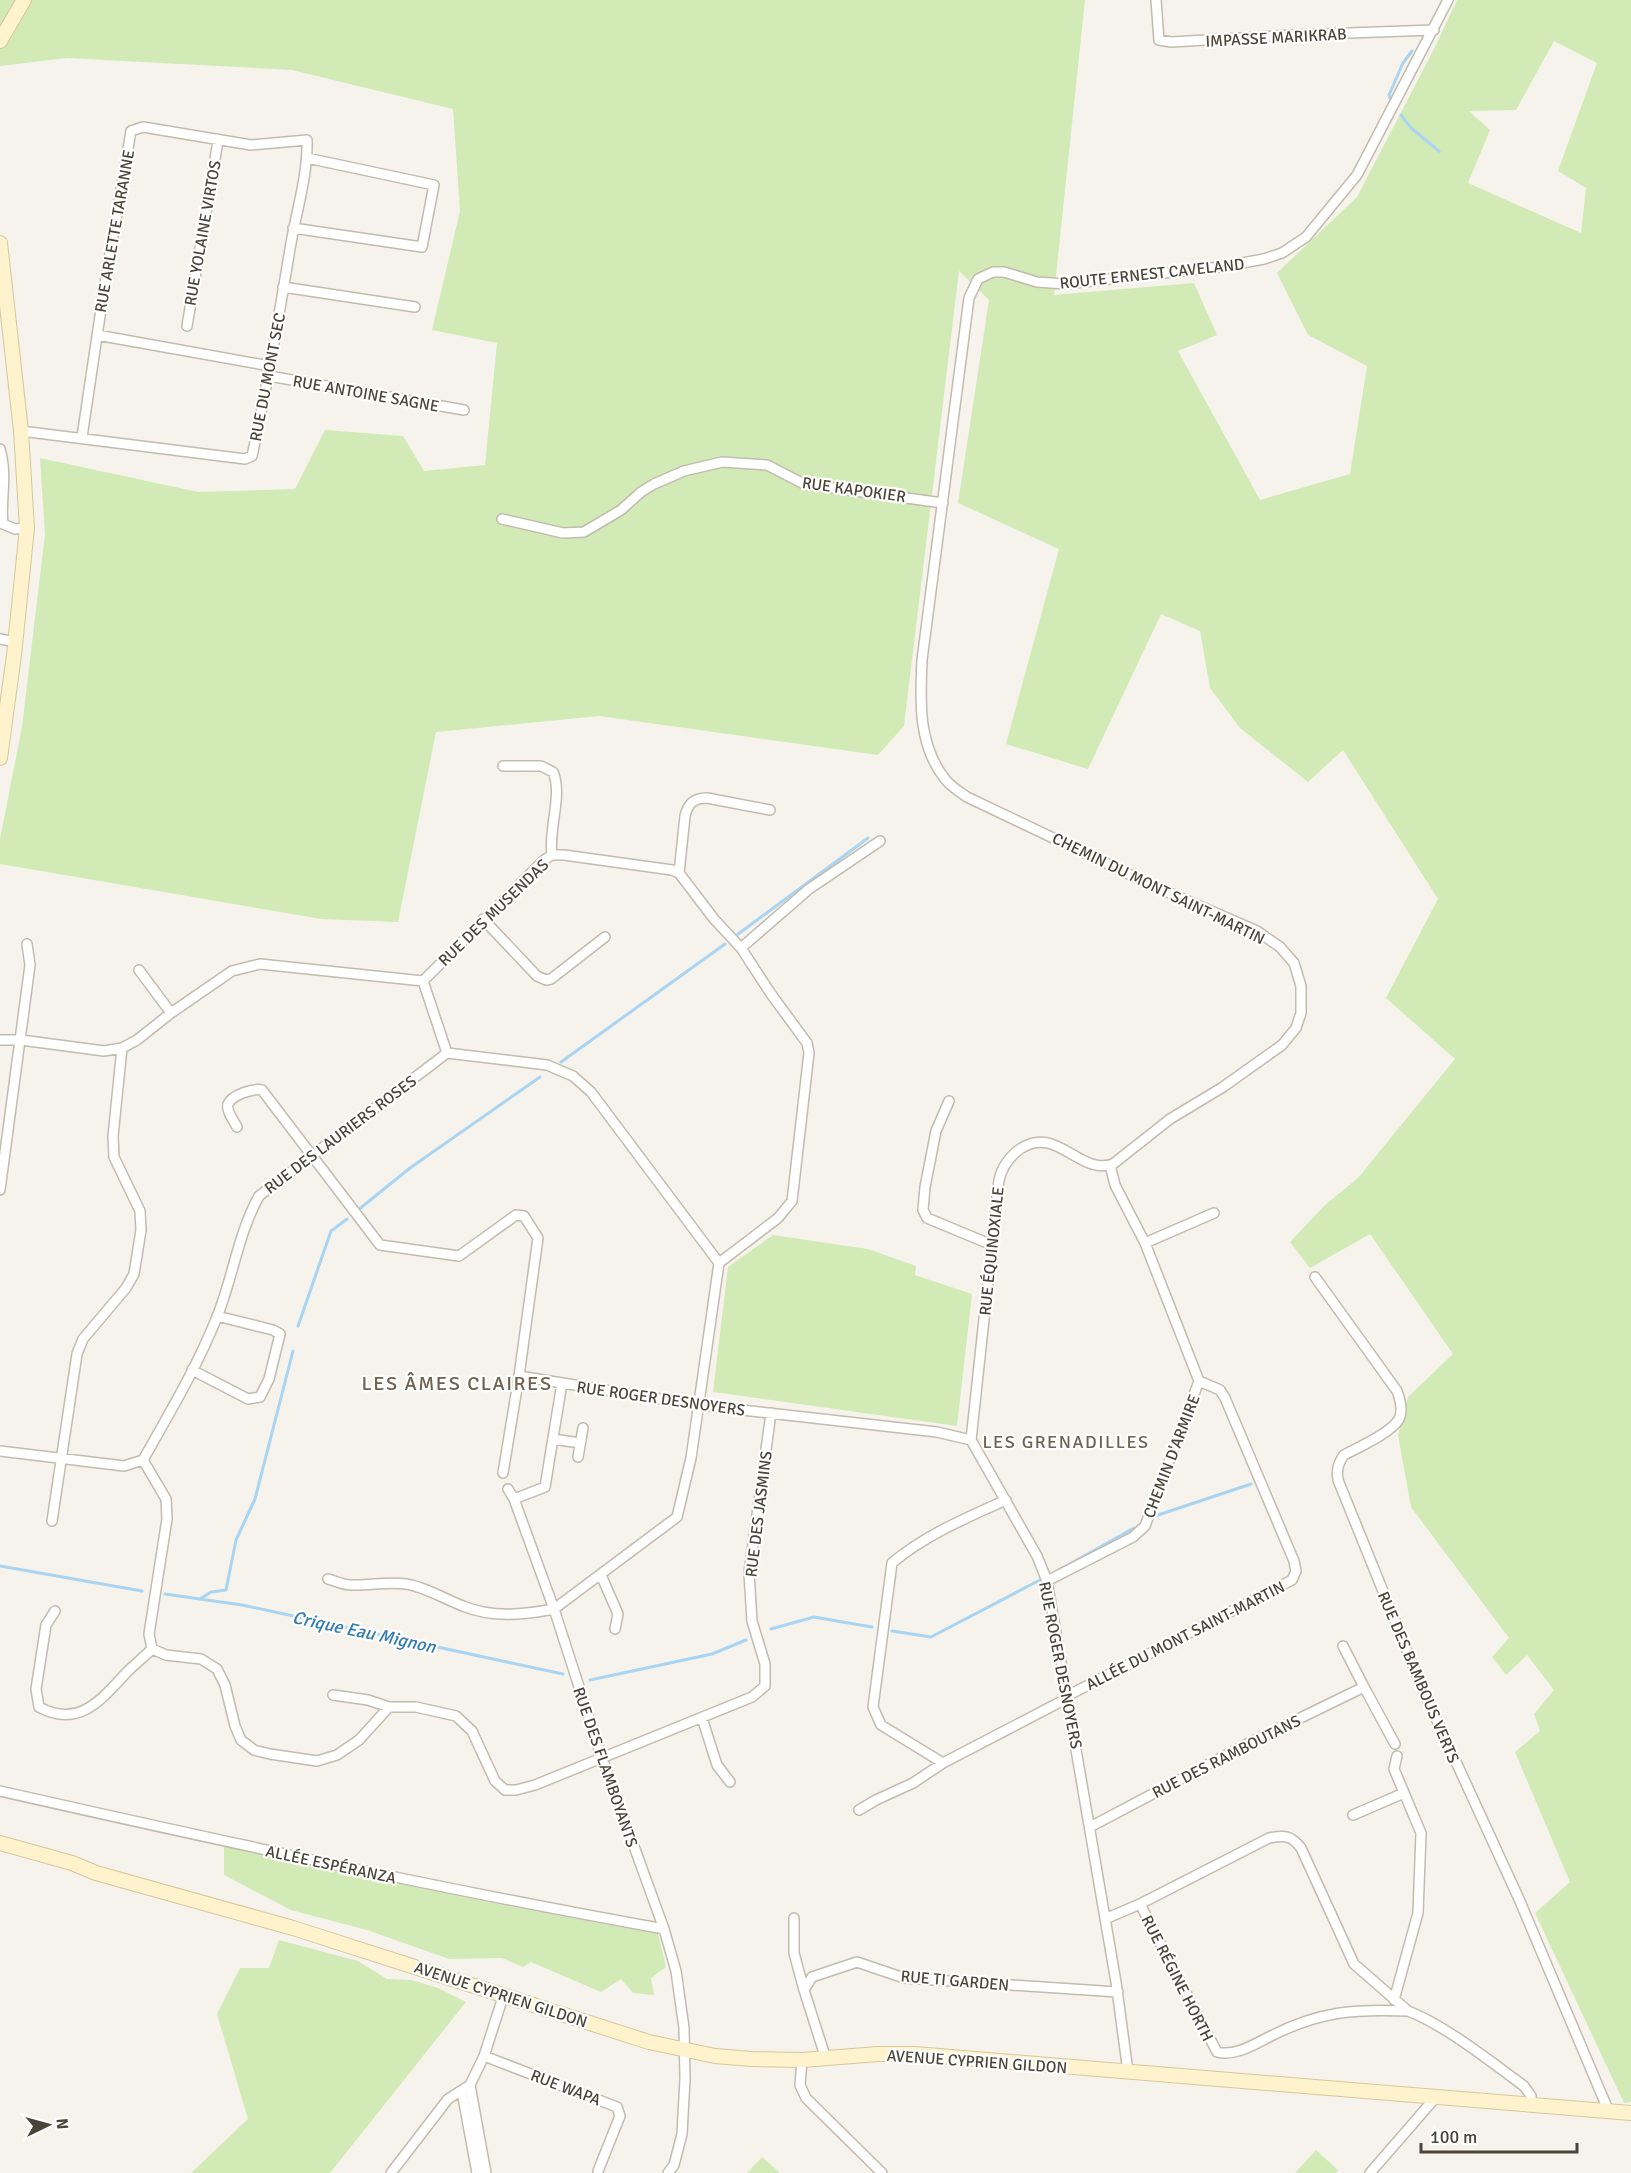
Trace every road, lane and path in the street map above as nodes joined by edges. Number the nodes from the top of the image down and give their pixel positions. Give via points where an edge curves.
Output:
1 (24, 0) edge
2 (1156, 0) edge
3 (1448, 0) edge
4 (1434, 30) junction
5 (0, 41) edge
6 (307, 140) joint
7 (218, 141) junction
8 (308, 158) junction
9 (293, 228) junction
10 (0, 243) edge
11 (2, 276) edge
12 (283, 287) junction
13 (415, 307) dead end
14 (187, 326) dead end
15 (97, 335) junction
16 (269, 371) junction
17 (464, 410) dead end
18 (21, 431) junction
19 (82, 437) junction
20 (0, 449) edge
21 (943, 503) junction
22 (502, 519) dead end
23 (27, 528) junction
24 (0, 639) edge
25 (16, 642) junction
26 (0, 758) edge
27 (503, 766) dead end
28 (946, 781) joint
29 (770, 810) dead end
30 (880, 841) dead end
31 (552, 855) junction
32 (679, 873) junction
33 (483, 919) junction
34 (605, 937) dead end
35 (27, 944) dead end
36 (741, 948) junction
37 (140, 970) dead end
38 (423, 981) junction
39 (171, 1013) junction
40 (0, 1040) edge
41 (21, 1040) junction
42 (122, 1048) junction
43 (447, 1053) junction
44 (950, 1101) dead end
45 (237, 1126) dead end
46 (311, 1155) junction
47 (1110, 1165) junction
48 (0, 1190) edge
49 (1214, 1213) dead end
50 (1145, 1243) junction
51 (992, 1245) junction
52 (719, 1263) junction
53 (1315, 1277) dead end
54 (217, 1316) junction
55 (192, 1370) junction
56 (519, 1376) junction
57 (1199, 1381) junction
58 (562, 1383) junction
59 (698, 1405) junction
60 (771, 1413) junction
61 (583, 1428) dead end
62 (553, 1439) junction
63 (971, 1440) junction
64 (580, 1443) junction
65 (0, 1450) edge
66 (578, 1457) dead end
67 (61, 1458) junction
68 (143, 1460) junction
69 (502, 1473) dead end
70 (508, 1489) dead end
71 (514, 1499) junction
72 (1006, 1500) junction
73 (52, 1521) dead end
74 (601, 1575) junction
75 (328, 1579) dead end
76 (1047, 1581) junction
77 (554, 1609) junction
78 (55, 1611) dead end
79 (615, 1629) dead end
80 (1343, 1646) dead end
81 (152, 1649) junction
82 (1364, 1687) junction
83 (333, 1695) dead end
84 (1067, 1696) junction
85 (388, 1707) junction
86 (702, 1718) junction
87 (1395, 1744) dead end
88 (1397, 1756) dead end
89 (602, 1758) junction
90 (943, 1762) junction
91 (730, 1782) dead end
92 (0, 1791) edge
93 (1404, 1793) junction
94 (859, 1810) dead end
95 (1353, 1815) dead end
96 (1090, 1827) junction
97 (0, 1843) edge
98 (0, 1852) edge
99 (96, 1873) junction
100 (1140, 1904) junction
101 (794, 1918) dead end
102 (1105, 1919) junction
103 (664, 1929) junction
104 (804, 1990) junction
105 (1118, 1992) junction
106 (504, 1994) junction
107 (1394, 2000) junction
108 (1408, 2011) junction
109 (685, 2051) junction
110 (484, 2056) junction
111 (826, 2059) junction
112 (802, 2061) junction
113 (1128, 2073) junction
114 (466, 2088) junction
115 (1436, 2097) junction
116 (1531, 2105) junction
117 (1609, 2112) junction
118 (1631, 2113) edge
119 (478, 2151) junction
120 (598, 2171) dead end
121 (393, 2172) edge
122 (477, 2173) edge
123 (486, 2173) edge
124 (668, 2173) edge
125 (882, 2173) edge
126 (1370, 2173) edge

1 - 5 street
2 - 4 street, IMPASSE MARIKRAB via 1159,40 1171,42
3 - 4 street, ROUTE ERNEST CAVELAND
4 - 21 street, ROUTE ERNEST CAVELAND via 1357,175 1306,237 1282,254 1220,267 1065,284 1037,282 999,271 978,279 966,314
6 - 7 street, RUE ARLETTE TARANNE via 251,146
6 - 8 street, RUE DU MONT SEC
7 - 14 street, RUE YOLAINE VIRTOS
7 - 15 street, RUE ARLETTE TARANNE via 142,127 130,131
8 - 9 street, RUE DU MONT SEC
8 - 9 street via 434,185 422,247
9 - 12 street, RUE DU MONT SEC
10 - 11 street
11 - 18 street
12 - 13 street
12 - 16 street, RUE DU MONT SEC
15 - 16 street, RUE ANTOINE SAGNE
15 - 19 street, RUE ARLETTE TARANNE
16 - 17 street, RUE ANTOINE SAGNE
16 - 19 street, RUE DU MONT SEC via 252,456 245,459
18 - 19 street, RUE DU MONT SEC
18 - 23 street
20 - 23 street via 3,524
21 - 22 street, RUE KAPOKIER via 804,484 768,465 722,462 684,471 654,484 584,532 563,533
21 - 28 street, ROUTE ERNEST CAVELAND via 921,690 923,731 929,753
23 - 25 street
24 - 25 street
25 - 26 street
27 - 31 street via 541,766 553,772 556,791
28 - 47 street, CHEMIN DU MONT SAINT-MARTIN via 967,797 1257,931 1294,963 1301,986 1301,1013 1296,1028 1282,1045 1170,1119
29 - 32 street via 707,798 693,801 685,816
30 - 36 street via 809,890
31 - 32 street, RUE DES MUSENDAS
31 - 33 street, RUE DES MUSENDAS
32 - 36 street
33 - 34 street via 537,976 546,980
33 - 38 street, RUE DES MUSENDAS
35 - 41 street via 30,964
36 - 52 street via 807,1043 809,1053 792,1201 778,1218
37 - 39 street
38 - 39 street via 260,964 232,971
38 - 43 street
39 - 42 street
40 - 41 street
41 - 42 street via 104,1051
41 - 48 street
42 - 67 street via 114,1157 140,1211 141,1230 134,1274 83,1339 77,1354
43 - 46 street, RUE DES LAURIERS ROSES
43 - 52 street via 547,1065 573,1076 591,1092
44 - 51 street via 936,1131 924,1210 927,1218
45 - 46 street via 227,1106 229,1102 249,1090 262,1090
46 - 54 street, RUE DES LAURIERS ROSES via 255,1204
46 - 56 street via 380,1245 459,1256 516,1215 524,1216 538,1238
47 - 50 street via 1115,1185
47 - 51 street, RUE ÉQUINOXIALE via 1094,1165 1052,1144 1039,1142 1023,1147 1002,1169
49 - 50 street
50 - 57 street
51 - 63 street, RUE ÉQUINOXIALE
52 - 59 street
53 - 117 street, RUE DES BAMBOUS VERTS via 1397,1391 1401,1404 1398,1419 1390,1428 1344,1455 1337,1470 1339,1484 1423,1690 1519,1899
54 - 55 street, RUE DES LAURIERS ROSES
54 - 55 street via 280,1334 269,1379 260,1397 248,1399
55 - 68 street, RUE DES LAURIERS ROSES
56 - 58 street, RUE ROGER DESNOYERS
56 - 69 street
57 - 76 street, CHEMIN D'ARMIRE via 1145,1526 1133,1537
57 - 84 street, ALLÉE DU MONT SAINT-MARTIN via 1220,1390 1225,1398 1294,1560 1295,1575
58 - 59 street, RUE ROGER DESNOYERS
58 - 62 street
59 - 60 street, RUE ROGER DESNOYERS
59 - 74 street via 677,1517
60 - 63 street, RUE ROGER DESNOYERS via 937,1432
60 - 86 street, RUE DES JASMINS via 749,1573 752,1621 765,1664 765,1686 752,1697
61 - 64 street
62 - 64 street
62 - 71 street via 544,1487
63 - 72 street, RUE ROGER DESNOYERS
64 - 66 street
65 - 67 street
67 - 68 street via 124,1466
67 - 73 street
68 - 81 street via 166,1499 167,1519 150,1634
70 - 71 street, RUE DES FLAMBOYANTS
71 - 77 street, RUE DES FLAMBOYANTS
72 - 76 street, RUE ROGER DESNOYERS
72 - 90 street via 911,1547 892,1563 873,1707 881,1725
74 - 77 street
74 - 79 street via 618,1614
75 - 77 street via 348,1585 417,1586 464,1607 497,1614
76 - 84 street, RUE ROGER DESNOYERS
77 - 89 street, RUE DES FLAMBOYANTS
78 - 81 street via 46,1625 36,1689 39,1707 49,1712 62,1715 86,1711
80 - 82 street
81 - 85 street via 166,1655 201,1659 217,1669 241,1740 254,1750 270,1754 317,1761 337,1755 359,1740
82 - 87 street
82 - 96 street, RUE DES RAMBOUTANS
83 - 85 street
84 - 90 street
84 - 96 street, RUE ROGER DESNOYERS
85 - 89 street, RUE DES JASMINS via 416,1707 456,1716 472,1731 495,1781 505,1790 535,1785
86 - 89 street, RUE DES JASMINS
86 - 91 street via 717,1765
88 - 93 street via 1394,1769
89 - 103 street, RUE DES FLAMBOYANTS
90 - 94 street via 913,1783
92 - 103 street, ALLÉE ESPÉRANZA via 254,1849
93 - 95 street
93 - 107 street via 1422,1833 1418,1913
96 - 102 street, RUE ROGER DESNOYERS
97 - 99 street, AVENUE CYPRIEN GILDON
98 - 99 street, AVENUE CYPRIEN GILDON
99 - 106 street, AVENUE CYPRIEN GILDON
100 - 102 street
100 - 107 street via 1269,1838 1294,1839 1354,1964
100 - 108 street, RUE RÉGINE HORTH via 1217,2052 1226,2055 1239,2051 1296,2024 1336,2012
101 - 104 street via 794,1953
102 - 105 street, RUE ROGER DESNOYERS
103 - 109 street, RUE DES FLAMBOYANTS via 676,1971
104 - 105 street, RUE TI GARDEN via 812,1977 857,1962 904,1978
104 - 111 street
105 - 113 street, RUE ROGER DESNOYERS
106 - 109 street, AVENUE CYPRIEN GILDON via 649,2043
106 - 110 street
107 - 108 street
108 - 116 street, RUE RÉGINE HORTH via 1524,2086 1531,2096
109 - 112 street, AVENUE CYPRIEN GILDON
109 - 124 street, RUE DES FLAMBOYANTS via 682,2134
110 - 114 street
110 - 120 street, RUE WAPA via 617,2108 620,2116
111 - 112 street, AVENUE CYPRIEN GILDON
111 - 113 street, AVENUE CYPRIEN GILDON via 915,2054
112 - 125 street via 800,2085 806,2098
113 - 115 street, AVENUE CYPRIEN GILDON
114 - 119 street
114 - 121 street via 448,2099
115 - 116 street, AVENUE CYPRIEN GILDON
115 - 126 street
116 - 117 street, AVENUE CYPRIEN GILDON
117 - 118 street, AVENUE CYPRIEN GILDON
119 - 122 street
119 - 123 street

